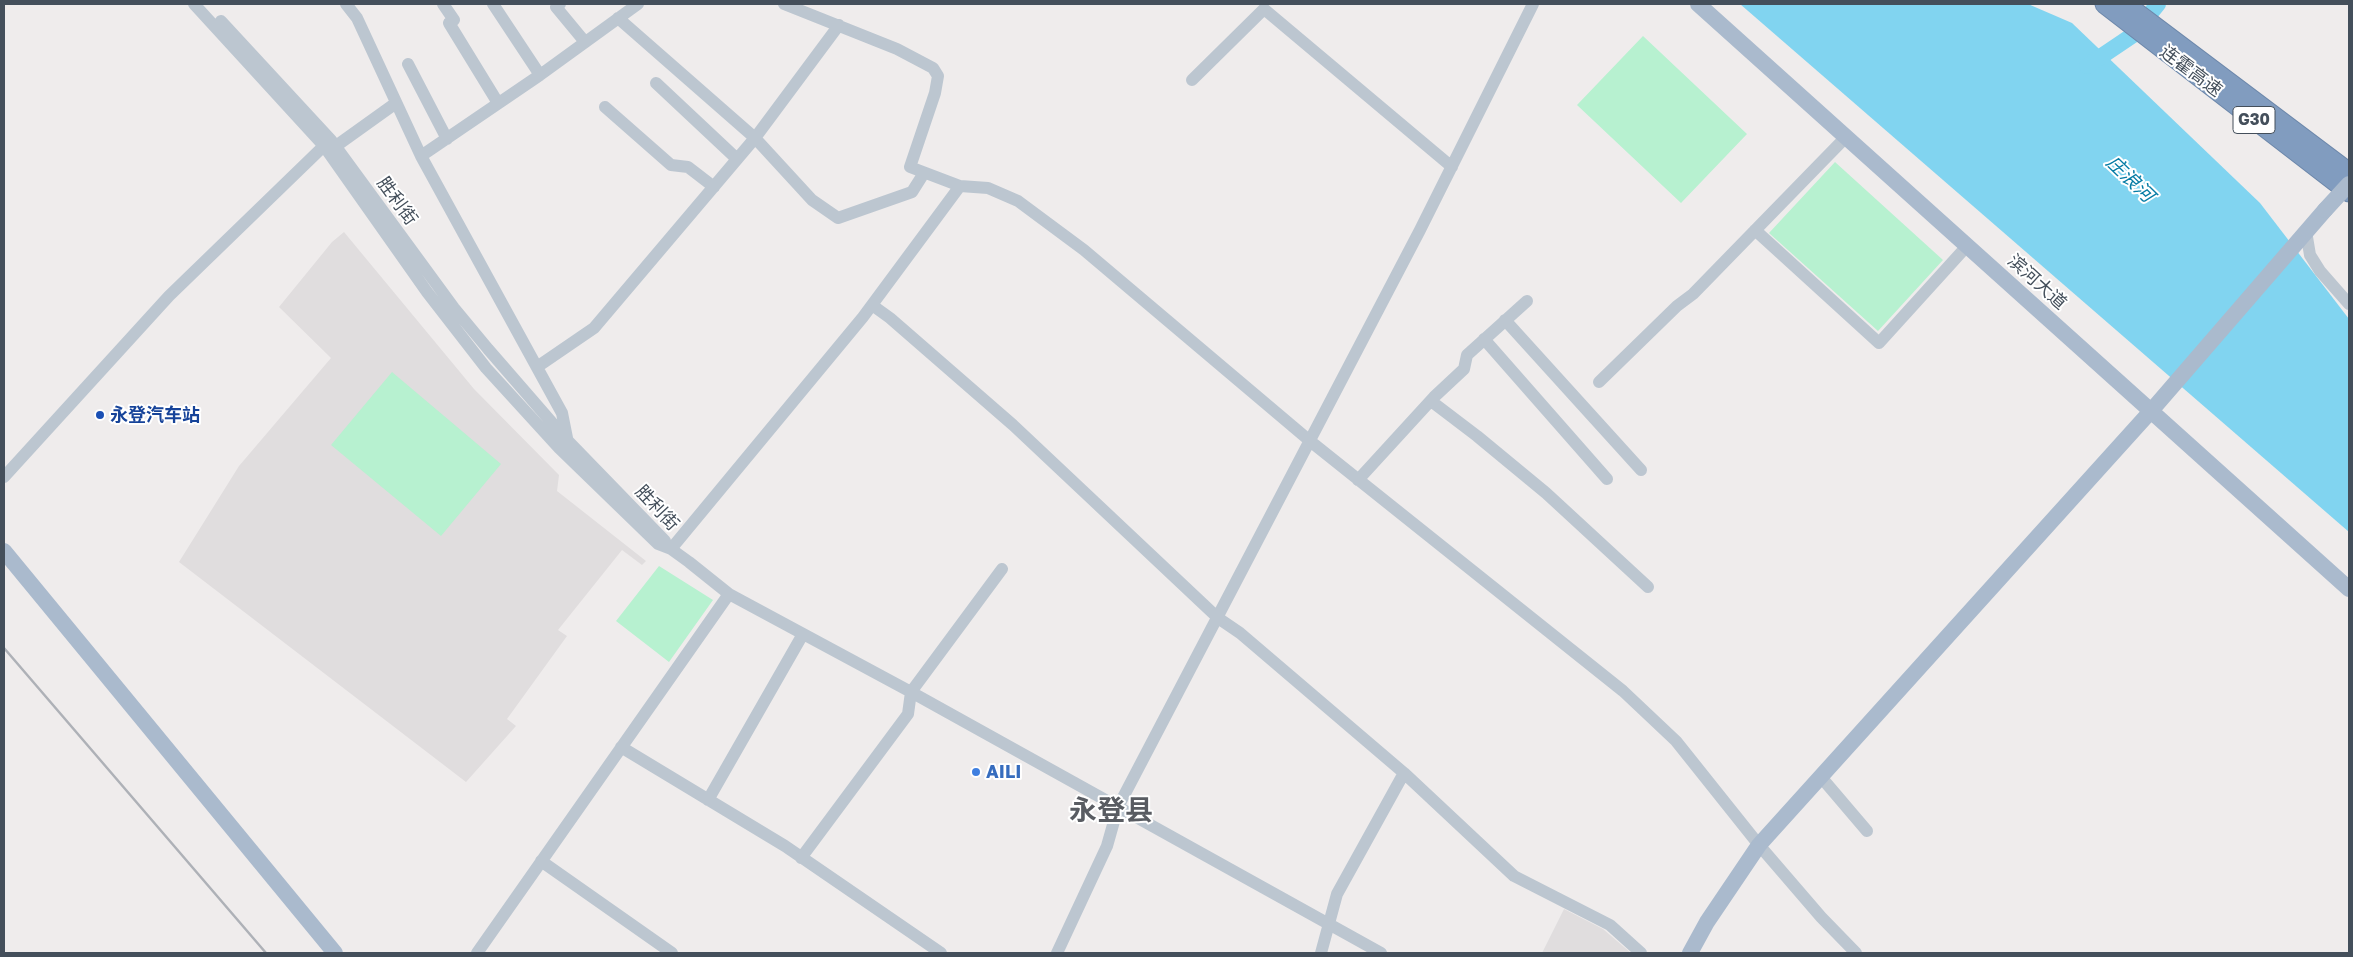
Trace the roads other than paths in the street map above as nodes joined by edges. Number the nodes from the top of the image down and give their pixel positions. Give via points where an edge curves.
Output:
1 (194, 4) edge
2 (206, 4) edge
3 (346, 4) edge
4 (442, 4) edge
5 (493, 4) edge
6 (560, 4) edge
7 (638, 4) edge
8 (784, 4) edge
9 (1533, 4) edge
10 (1698, 4) edge
11 (2105, 4) edge
12 (2125, 4) edge
13 (618, 18) junction
14 (839, 25) junction
15 (585, 42) junction
16 (2164, 42) junction
17 (408, 64) dead end
18 (540, 75) junction
19 (1192, 80) dead end
20 (656, 83) dead end
21 (396, 102) junction
22 (498, 103) junction
23 (605, 107) dead end
24 (1846, 137) junction
25 (755, 138) junction
26 (447, 139) junction
27 (331, 144) junction
28 (421, 156) junction
29 (737, 159) junction
30 (1452, 167) junction
31 (924, 173) junction
32 (2349, 173) edge
33 (2349, 184) edge
34 (960, 186) junction
35 (714, 187) junction
36 (2349, 192) edge
37 (1755, 230) junction
38 (2301, 237) junction
39 (1967, 246) junction
40 (1527, 300) dead end
41 (2349, 304) edge
42 (872, 305) junction
43 (1506, 320) junction
44 (1484, 339) junction
45 (537, 367) junction
46 (1599, 382) dead end
47 (1431, 401) junction
48 (2151, 411) junction
49 (567, 440) junction
50 (1310, 441) junction
51 (1641, 470) dead end
52 (4, 477) edge
53 (1608, 479) dead end
54 (1358, 480) junction
55 (671, 549) junction
56 (4, 551) edge
57 (1002, 569) dead end
58 (1648, 587) dead end
59 (2349, 589) edge
60 (729, 594) junction
61 (1218, 618) junction
62 (803, 634) junction
63 (911, 692) junction
64 (621, 746) junction
65 (1404, 773) junction
66 (1821, 776) junction
67 (708, 800) junction
68 (1118, 807) junction
69 (1867, 831) dead end
70 (1759, 845) junction
71 (801, 858) junction
72 (541, 861) junction
73 (1330, 926) junction
74 (334, 953) edge
75 (477, 953) edge
76 (672, 953) edge
77 (940, 953) edge
78 (1057, 953) edge
79 (1321, 953) edge
80 (1381, 953) edge
81 (1641, 953) edge
82 (1690, 953) edge
83 (1856, 953) edge

1 - 27 street, 胜利街
2 - 27 street, 胜利街
3 - 21 street via 358,18
4 - 22 street via 454,20 449,23
5 - 18 street
6 - 15 street via 556,8
7 - 13 street
8 - 14 street
9 - 30 street
10 - 24 main road, 滨河大道
11 - 16 highway, 连霍高速 / G30
12 - 16 highway, 连霍高速 / G30
13 - 15 street
13 - 25 street
14 - 25 street
14 - 31 street via 933,68 938,76 910,167
15 - 18 street
16 - 32 highway, 连霍高速 / G30
16 - 36 highway, 连霍高速 / G30
17 - 26 street
18 - 22 street
19 - 30 street via 1264,9
20 - 29 street
21 - 27 street
21 - 28 street
22 - 26 street
23 - 35 street via 671,165 688,166
24 - 37 street
24 - 39 main road, 滨河大道
25 - 29 street
25 - 31 street via 812,200 838,218 912,192
26 - 28 street
27 - 49 street, 胜利街 via 454,308
27 - 52 street via 169,296
27 - 55 street, 胜利街 via 427,292 486,368 565,454 658,544
28 - 45 street
29 - 35 street
30 - 50 street
31 - 34 street
33 - 38 main road, bridge
34 - 42 street
34 - 50 street via 988,188 1018,201 1084,250
35 - 45 street via 594,328
37 - 39 street via 1879,343
37 - 46 street via 1693,294
38 - 41 street via 2320,271
38 - 48 main road
39 - 48 main road, 滨河大道
40 - 43 street
42 - 55 street
42 - 61 street via 1013,424
43 - 44 street
43 - 51 street
44 - 47 street via 1466,355 1464,369
44 - 53 street
45 - 49 street via 562,413
47 - 54 street
47 - 58 street via 1546,493
48 - 59 main road, 滨河大道
48 - 66 main road
49 - 55 street, 胜利街
50 - 54 street
50 - 61 street
54 - 70 street via 1623,691 1676,741
55 - 60 street
56 - 74 main road
57 - 63 street
60 - 62 street
60 - 64 street
61 - 65 street via 1240,633
61 - 68 street
62 - 63 street
62 - 67 street
63 - 68 street
63 - 71 street via 908,714
64 - 67 street
64 - 72 street
65 - 73 street via 1337,894
65 - 81 street via 1514,876 1610,925
66 - 69 street
66 - 70 main road
67 - 71 street
68 - 73 street
68 - 78 street via 1107,846
70 - 82 main road
70 - 83 street
71 - 77 street
72 - 75 street
72 - 76 street
73 - 79 street
73 - 80 street

